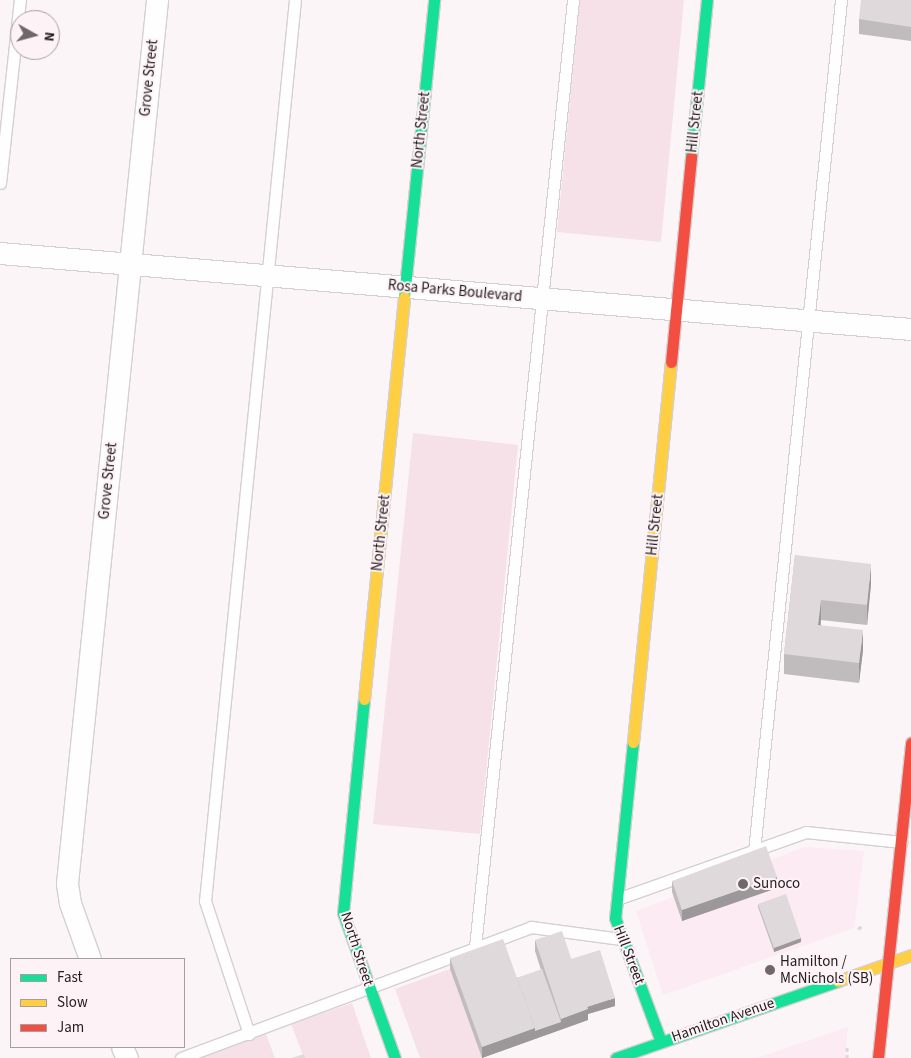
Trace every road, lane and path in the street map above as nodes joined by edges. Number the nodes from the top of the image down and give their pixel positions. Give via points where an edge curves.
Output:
1 (20, 0) edge
2 (157, 0) edge
3 (295, 0) edge
4 (434, 0) edge
5 (573, 0) edge
6 (707, 0) edge
7 (841, 0) edge
8 (0, 183) edge
9 (0, 252) edge
10 (131, 263) junction
11 (267, 276) junction
12 (406, 287) junction
13 (541, 299) junction
14 (676, 309) junction
15 (809, 321) junction
16 (911, 329) edge
17 (911, 743) edge
18 (901, 842) junction
19 (754, 851) junction
20 (617, 898) junction
21 (862, 926) dead end
22 (858, 929) dead end
23 (623, 940) junction
24 (476, 947) junction
25 (911, 955) edge
26 (90, 958) edge
27 (887, 963) junction
28 (369, 988) junction
29 (249, 1034) junction
30 (661, 1042) junction
31 (848, 1047) dead end
32 (180, 1058) edge
33 (395, 1058) edge
34 (616, 1058) edge
35 (847, 1058) edge
36 (878, 1058) edge

1 - 8 lane
2 - 10 street, Grove Street
3 - 11 lane
4 - 12 street, North Street
5 - 13 lane
6 - 14 street, Hill Street
7 - 15 lane
9 - 10 street, Rosa Parks Boulevard
10 - 11 street, Rosa Parks Boulevard
10 - 26 street, Grove Street via 67,883 70,903
11 - 12 street, Rosa Parks Boulevard
11 - 29 lane via 205,901
12 - 13 street, Rosa Parks Boulevard
12 - 28 street, North Street via 342,913
13 - 14 street, Rosa Parks Boulevard
13 - 24 lane
14 - 15 street, Rosa Parks Boulevard
14 - 20 street, Hill Street
15 - 16 street, Rosa Parks Boulevard
15 - 19 lane
17 - 18 street
18 - 19 lane via 806,832
18 - 27 street
19 - 20 lane
20 - 23 street, Hill Street via 614,918
21 - 22 path
23 - 24 lane via 531,927
23 - 30 street, Hill Street
24 - 28 lane
25 - 27 street, Hamilton Avenue
27 - 30 street, Hamilton Avenue
27 - 36 street
28 - 29 lane
28 - 33 street, North Street
29 - 32 lane
30 - 34 street, Hamilton Avenue
31 - 35 path

